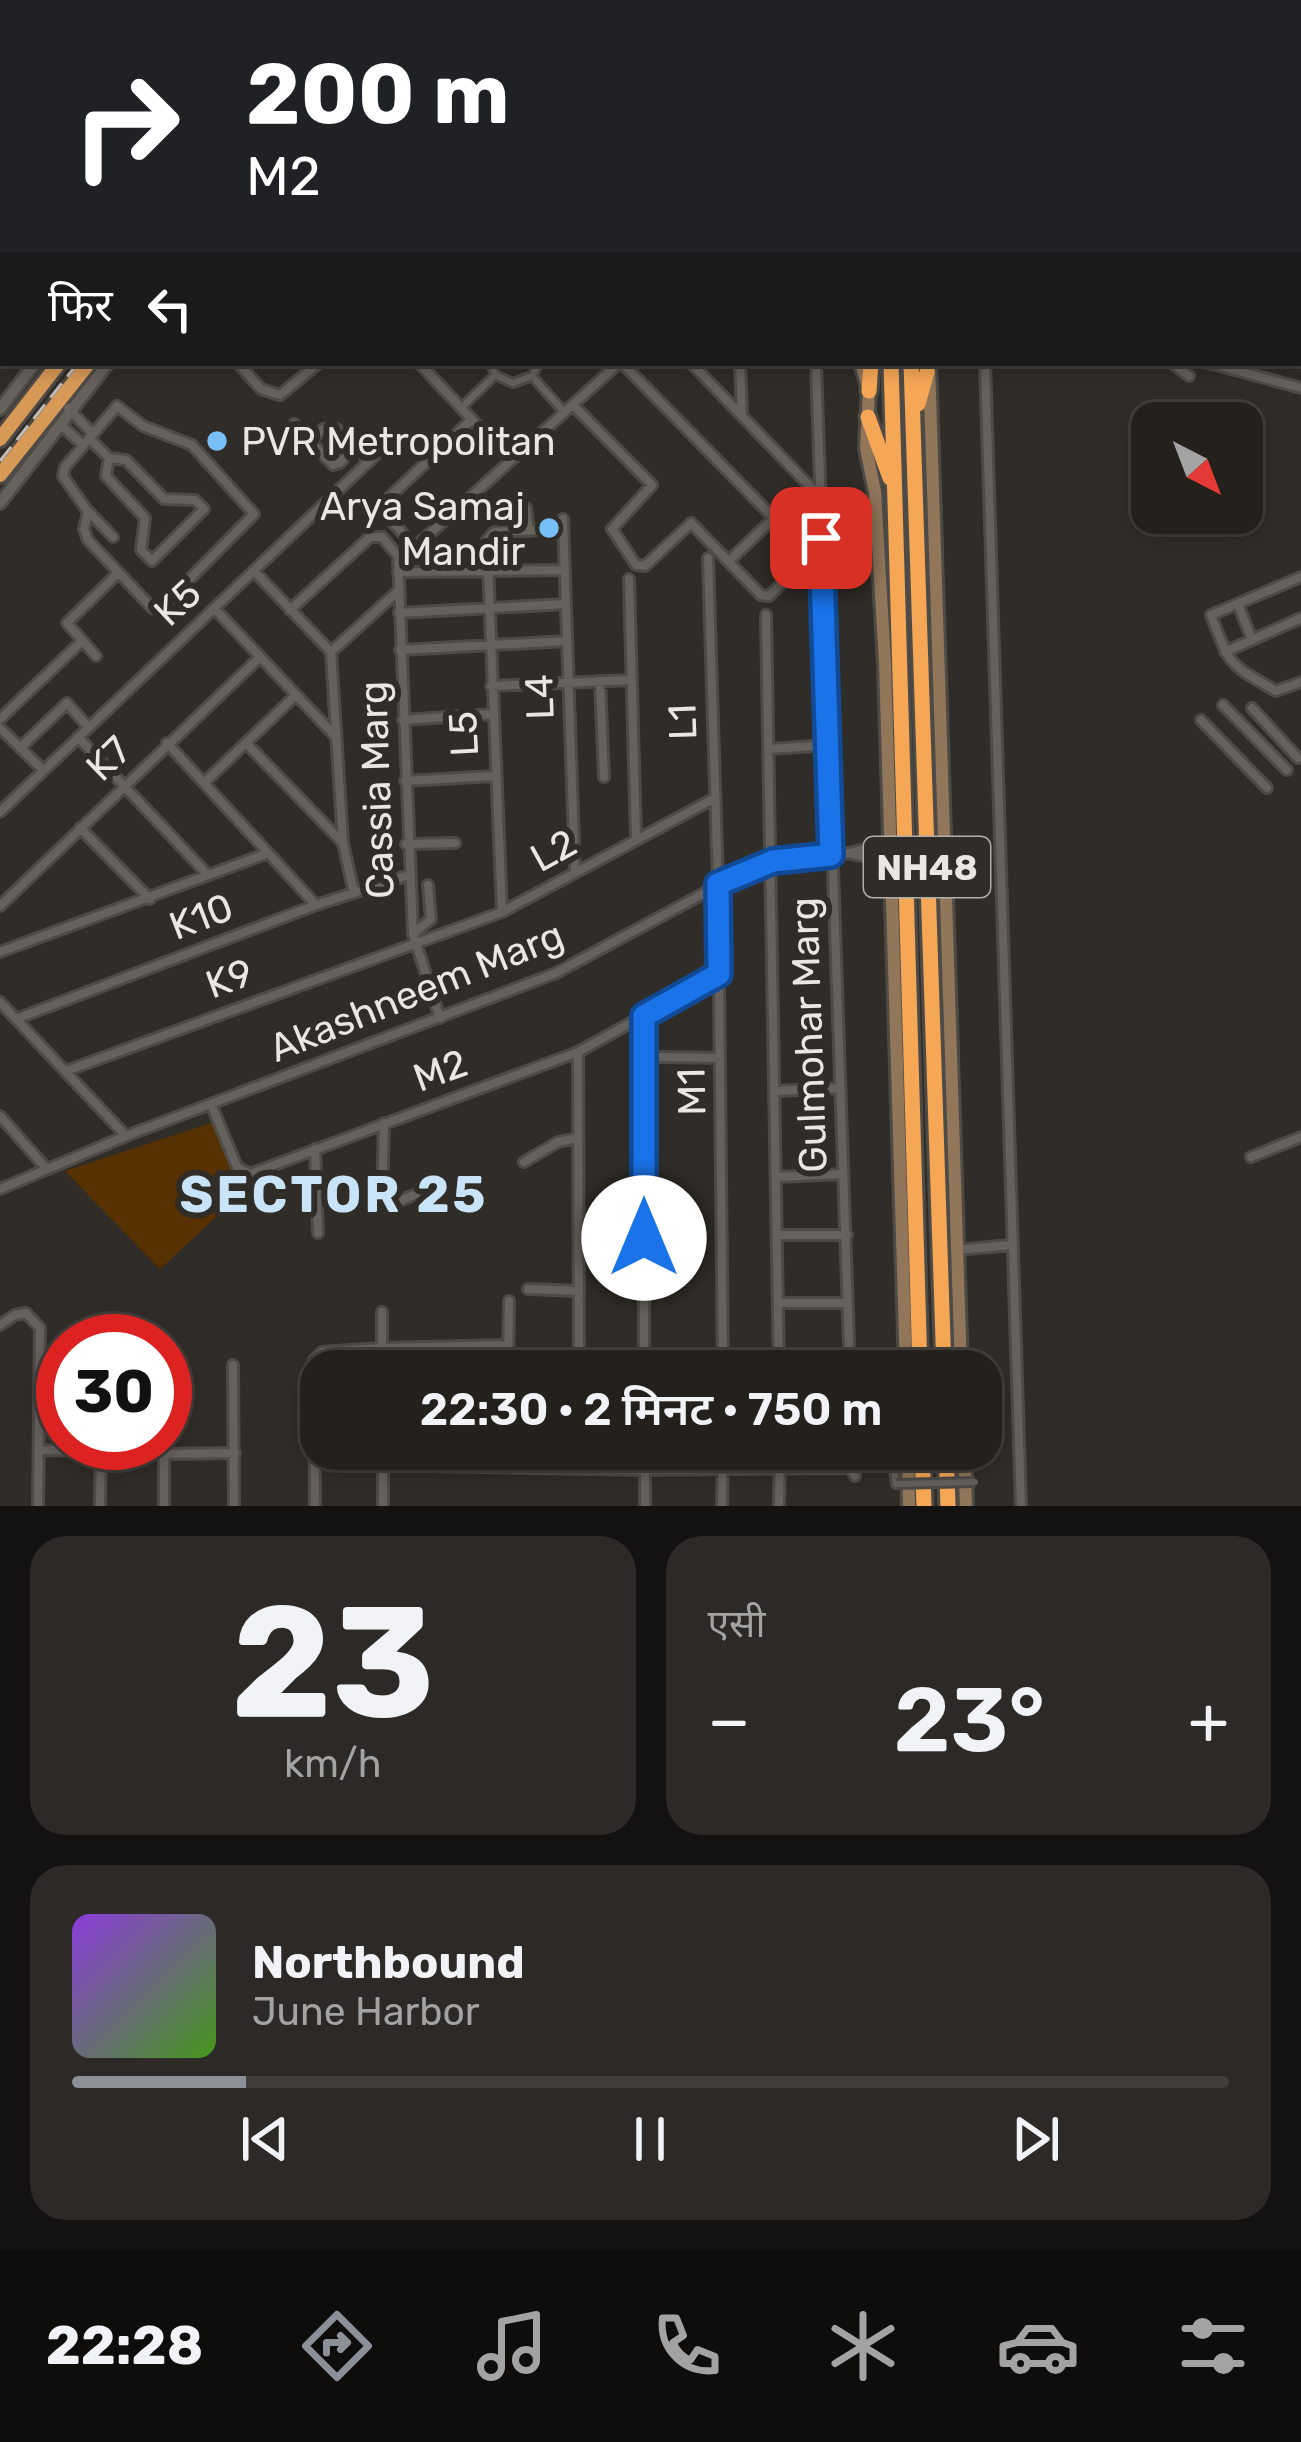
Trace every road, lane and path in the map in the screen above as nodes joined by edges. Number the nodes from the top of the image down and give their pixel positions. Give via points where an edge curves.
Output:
1 (33, 366) edge
2 (57, 366) edge
3 (87, 366) edge
4 (105, 366) edge
5 (241, 366) edge
6 (315, 366) edge
7 (422, 366) edge
8 (492, 366) edge
9 (537, 366) edge
10 (617, 366) edge
11 (623, 366) edge
12 (694, 366) edge
13 (740, 366) edge
14 (816, 366) edge
15 (862, 366) edge
16 (871, 366) edge
17 (891, 366) edge
18 (911, 366) edge
19 (985, 366) edge
20 (1176, 366) edge
21 (1220, 366) edge
22 (928, 368) edge
23 (495, 375) junction
24 (532, 376) junction
25 (1189, 376) dead end
26 (1301, 388) edge
27 (868, 391) junction
28 (573, 405) junction
29 (65, 406) junction
30 (461, 408) junction
31 (0, 409) edge
32 (564, 412) junction
33 (742, 417) junction
34 (868, 417) junction
35 (472, 419) junction
36 (61, 424) junction
37 (294, 424) dead end
38 (912, 427) junction
39 (2, 432) edge
40 (88, 439) junction
41 (309, 441) junction
42 (354, 445) junction
43 (386, 445) dead end
44 (109, 458) junction
45 (370, 460) junction
46 (510, 460) junction
47 (0, 475) edge
48 (895, 492) junction
49 (820, 497) junction
50 (0, 503) edge
51 (526, 508) dead end
52 (88, 512) junction
53 (773, 519) junction
54 (529, 531) junction
55 (113, 537) dead end
56 (708, 558) dead end
57 (730, 560) junction
58 (565, 570) junction
59 (254, 571) junction
60 (398, 572) junction
61 (486, 572) junction
62 (118, 573) junction
63 (1301, 578) edge
64 (629, 579) dead end
65 (398, 592) junction
66 (566, 604) junction
67 (1238, 604) junction
68 (214, 608) junction
69 (488, 608) junction
70 (290, 610) junction
71 (399, 613) junction
72 (766, 615) dead end
73 (1301, 618) edge
74 (1252, 640) junction
75 (82, 641) junction
76 (567, 641) junction
77 (489, 646) junction
78 (400, 650) junction
79 (332, 652) junction
80 (1225, 652) junction
81 (96, 656) dead end
82 (260, 657) junction
83 (632, 680) junction
84 (600, 681) junction
85 (568, 682) junction
86 (1301, 682) edge
87 (491, 686) junction
88 (296, 694) junction
89 (1223, 705) dead end
90 (1252, 708) dead end
91 (493, 715) junction
92 (403, 720) junction
93 (1201, 720) dead end
94 (0, 723) edge
95 (88, 727) junction
96 (78, 737) junction
97 (336, 737) junction
98 (167, 743) junction
99 (247, 744) junction
100 (828, 745) junction
101 (20, 748) junction
102 (770, 748) junction
103 (1298, 758) edge
104 (43, 770) junction
105 (1287, 770) dead end
106 (496, 776) junction
107 (604, 776) dead end
108 (405, 781) junction
109 (205, 782) junction
110 (123, 784) junction
111 (1268, 788) dead end
112 (715, 798) junction
113 (0, 812) edge
114 (80, 828) junction
115 (636, 838) junction
116 (890, 842) junction
117 (455, 843) dead end
118 (343, 844) junction
119 (406, 844) junction
120 (268, 853) junction
121 (850, 853) junction
122 (831, 855) junction
123 (773, 861) junction
124 (891, 861) junction
125 (575, 873) junction
126 (208, 874) junction
127 (409, 874) junction
128 (718, 884) junction
129 (428, 885) dead end
130 (353, 892) junction
131 (150, 898) junction
132 (316, 905) junction
133 (0, 906) edge
134 (502, 912) junction
135 (414, 939) junction
136 (0, 952) edge
137 (719, 974) junction
138 (0, 1002) edge
139 (644, 1016) junction
140 (440, 1018) junction
141 (16, 1019) junction
142 (578, 1052) junction
143 (660, 1058) dead end
144 (720, 1058) junction
145 (66, 1071) junction
146 (840, 1088) junction
147 (776, 1091) junction
148 (212, 1104) junction
149 (0, 1116) edge
150 (384, 1123) junction
151 (126, 1136) junction
152 (1301, 1137) edge
153 (578, 1138) junction
154 (315, 1149) junction
155 (1251, 1157) dead end
156 (524, 1162) dead end
157 (45, 1167) junction
158 (843, 1174) junction
159 (777, 1177) junction
160 (0, 1189) edge
161 (427, 1190) dead end
162 (318, 1233) dead end
163 (847, 1234) junction
164 (778, 1235) junction
165 (1011, 1246) junction
166 (958, 1250) junction
167 (528, 1289) dead end
168 (579, 1291) junction
169 (509, 1301) dead end
170 (778, 1303) junction
171 (847, 1304) junction
172 (382, 1312) dead end
173 (36, 1324) edge
174 (0, 1325) edge
175 (508, 1345) junction
176 (849, 1345) dead end
177 (381, 1348) junction
178 (508, 1350) edge
179 (579, 1350) edge
180 (644, 1350) edge
181 (723, 1350) edge
182 (779, 1350) edge
183 (904, 1350) edge
184 (919, 1350) edge
185 (943, 1350) edge
186 (961, 1350) edge
187 (233, 1365) dead end
188 (192, 1451) edge
189 (235, 1454) junction
190 (39, 1470) edge
191 (100, 1470) edge
192 (164, 1470) edge
193 (383, 1470) edge
194 (644, 1470) edge
195 (723, 1470) edge
196 (780, 1470) edge
197 (851, 1470) edge
198 (894, 1470) edge
199 (908, 1470) edge
200 (922, 1470) edge
201 (947, 1470) edge
202 (965, 1470) edge
203 (855, 1476) dead end
204 (975, 1482) dead end
205 (38, 1506) edge
206 (100, 1506) edge
207 (164, 1506) edge
208 (234, 1506) edge
209 (315, 1506) edge
210 (383, 1506) edge
211 (645, 1506) edge
212 (722, 1506) edge
213 (779, 1506) edge
214 (909, 1506) edge
215 (923, 1506) edge
216 (948, 1506) edge
217 (966, 1506) edge
218 (1021, 1506) edge

1 - 31 street
2 - 39 highway
3 - 29 highway
4 - 29 street
5 - 6 street via 280,395
7 - 30 street
8 - 23 street
9 - 24 street
10 - 28 street
11 - 53 street
12 - 33 street
13 - 33 street
14 - 49 street, Gulmohar Marg
15 - 27 main road
16 - 27 highway
17 - 48 highway, NH48
18 - 38 highway, NH48
19 - 165 street
20 - 25 street
21 - 26 street
22 - 38 highway
22 - 166 main road via 944,650
23 - 24 street via 513,383
23 - 30 street
24 - 32 street
27 - 34 main road
28 - 32 street
28 - 57 street via 652,485 612,529 636,565 645,566 691,523
29 - 36 street
29 - 40 street
29 - 47 highway
30 - 35 street
32 - 46 street
33 - 49 street
34 - 48 highway
34 - 116 main road
35 - 46 street
35 - 46 street via 382,502 380,513 410,545 421,545
36 - 40 street
36 - 50 street
37 - 41 street
38 - 185 highway, NH48
40 - 44 street
40 - 52 street via 63,476
40 - 62 street via 112,408 123,406 143,425 192,445 254,514 160,609
41 - 42 street via 331,427
41 - 42 street via 334,465
42 - 45 street
43 - 45 street, K5
44 - 44 street via 126,460 164,499 195,500 204,509 152,561 141,550 145,518 106,476
45 - 59 street, K5
48 - 184 highway, NH48
49 - 100 street, Gulmohar Marg
51 - 54 street
52 - 55 street
52 - 62 street via 85,535
53 - 57 street
53 - 57 street via 808,555 769,596
54 - 58 street, L4 via 563,524
54 - 61 street, L5 via 494,532
56 - 112 street, L1
58 - 61 street
58 - 66 street, L4
59 - 68 street, K5
59 - 70 street
60 - 61 street
60 - 65 street, Cassia Marg
60 - 70 street, Cassia Marg via 398,556 382,537 370,537
61 - 69 street, L5
62 - 75 street via 67,623
63 - 67 street
64 - 83 street
65 - 71 street, Cassia Marg
65 - 79 street
66 - 69 street
66 - 76 street, L4
67 - 74 street
67 - 80 street via 1210,615
68 - 82 street
68 - 95 street, K5
69 - 71 street
69 - 77 street, L5
70 - 79 street
71 - 78 street, Cassia Marg
72 - 102 street
73 - 74 street
74 - 80 street
75 - 81 street
75 - 94 street
76 - 77 street
76 - 85 street, L4
77 - 78 street
77 - 87 street, L5
78 - 92 street, Cassia Marg
79 - 97 street
80 - 86 street via 1244,675 1273,690
82 - 88 street
82 - 98 street, K7
83 - 84 street
83 - 115 street
84 - 85 street
84 - 107 street
85 - 87 street
85 - 125 street, L4
87 - 91 street, L5
88 - 97 street
88 - 99 street
89 - 105 street
90 - 103 street
91 - 92 street
91 - 106 street, L5
92 - 108 street, Cassia Marg
93 - 111 street
94 - 101 street
95 - 96 street, K5
95 - 101 street via 67,703
96 - 104 street, K5
96 - 110 street
97 - 118 street
98 - 109 street
98 - 110 street, K7
99 - 109 street
99 - 118 street
100 - 102 street
100 - 122 street, Gulmohar Marg
101 - 104 street
102 - 123 street
104 - 113 street, K5
106 - 108 street
106 - 134 street, L5
108 - 119 street, Cassia Marg
109 - 120 street
110 - 114 street, K7
110 - 126 street
112 - 115 street, L2
112 - 128 street, L1
114 - 131 street
114 - 133 street, K7
115 - 125 street, L2
116 - 121 street, Akashneem Marg
116 - 124 main road
117 - 119 street
118 - 130 street
119 - 127 street, Cassia Marg
120 - 126 street
120 - 132 street
121 - 122 street, Akashneem Marg
121 - 124 street, Akashneem Marg
122 - 123 street, Akashneem Marg
122 - 146 street, Gulmohar Marg
123 - 128 street, Akashneem Marg
123 - 147 street
124 - 183 main road
125 - 134 street, L2
126 - 131 street
127 - 130 street, K10
127 - 135 street, Cassia Marg
128 - 137 street, M1
128 - 140 street, Akashneem Marg via 556,973
129 - 135 street via 431,919
130 - 132 street, K10
131 - 136 street
132 - 141 street, K10
134 - 135 street, L2
135 - 140 street, Cassia Marg
135 - 145 street, K9
137 - 139 street, M2
137 - 144 street, M1
138 - 141 street
139 - 142 street, M2
139 - 180 street
140 - 148 street, Akashneem Marg
141 - 145 street
142 - 150 street, M2
142 - 153 street
143 - 144 street
144 - 181 street, M1
145 - 151 street
146 - 147 street
146 - 158 street, Gulmohar Marg
147 - 159 street
148 - 151 street, Akashneem Marg
148 - 154 street, M2 via 243,1172
149 - 157 street
150 - 154 street, M2
150 - 161 street via 382,1199 391,1204
151 - 157 street, Akashneem Marg
152 - 155 street
153 - 156 street
153 - 168 street
154 - 162 street
157 - 160 street, Akashneem Marg
158 - 159 street
158 - 163 street, Gulmohar Marg
159 - 164 street
163 - 164 street
163 - 171 street, Gulmohar Marg
164 - 170 street
165 - 166 street
165 - 218 street
166 - 186 main road
167 - 168 street
168 - 179 street
169 - 175 street
170 - 171 street
170 - 182 street
171 - 176 street, Gulmohar Marg
172 - 177 street
173 - 174 street via 26,1313
175 - 177 street
175 - 178 street
177 - 209 street via 322,1352 314,1360
187 - 189 street
188 - 189 street
189 - 208 street
190 - 205 street
191 - 206 street
192 - 207 street
193 - 210 street
194 - 211 street
195 - 212 street
196 - 213 street
197 - 203 street
198 - 204 street, bridge via 896,1484
199 - 214 main road
200 - 215 highway
201 - 216 highway
202 - 217 main road

